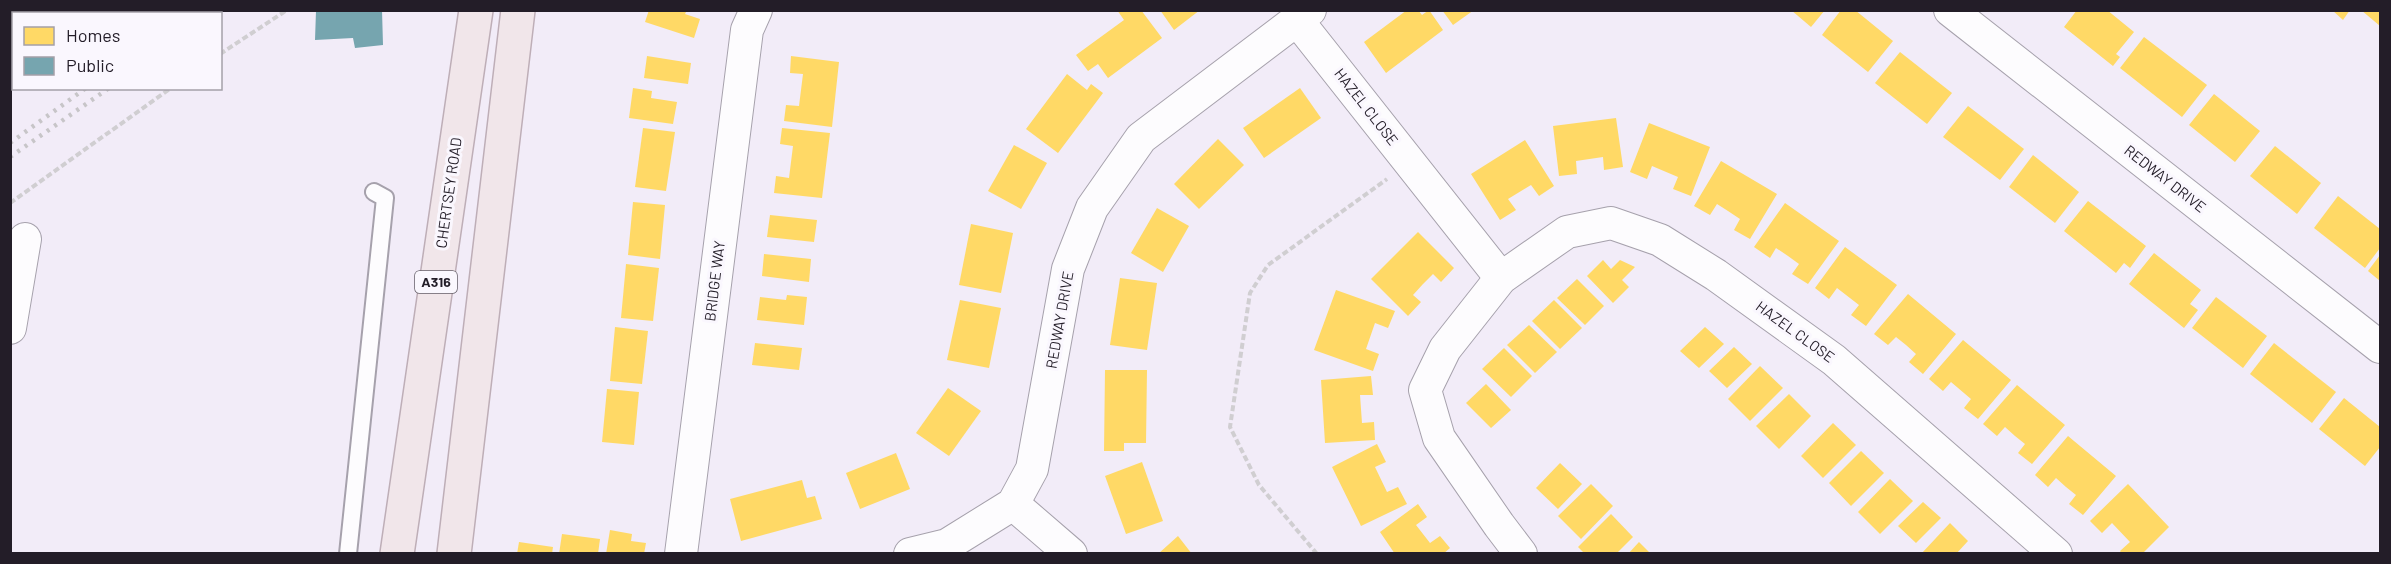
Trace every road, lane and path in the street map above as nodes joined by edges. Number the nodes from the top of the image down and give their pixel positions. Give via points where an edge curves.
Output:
1 (287, 10) edge
2 (476, 10) edge
3 (518, 10) edge
4 (756, 10) edge
5 (1950, 10) edge
6 (1304, 15) edge
7 (222, 53) edge
8 (168, 90) edge
9 (1409, 162) junction
10 (374, 192) dead end
11 (10, 203) edge
12 (25, 239) dead end
13 (1501, 278) junction
14 (10, 328) edge
15 (2380, 347) edge
16 (1013, 504) junction
17 (348, 554) edge
18 (397, 554) edge
19 (454, 554) edge
20 (681, 554) edge
21 (910, 554) edge
22 (1071, 554) edge
23 (1317, 554) edge
24 (1521, 554) edge
25 (2056, 554) edge

1 - 7 path
2 - 18 highway, CHERTSEY ROAD / A316
3 - 19 highway
4 - 20 street, BRIDGE WAY via 747,30
5 - 15 street, REDWAY DRIVE
6 - 9 street, HAZEL CLOSE
6 - 16 street, REDWAY DRIVE via 1141,138 1092,208 1068,269 1032,469
8 - 11 path
9 - 13 street, HAZEL CLOSE
9 - 23 path via 1268,265 1250,293 1230,427 1259,485
10 - 17 lane via 385,198
12 - 14 street
13 - 24 street, HAZEL CLOSE via 1445,349 1425,390 1439,438
13 - 25 street, HAZEL CLOSE via 1567,232 1611,223 1660,240 1834,360
16 - 21 street, REDWAY DRIVE via 947,545
16 - 22 street

